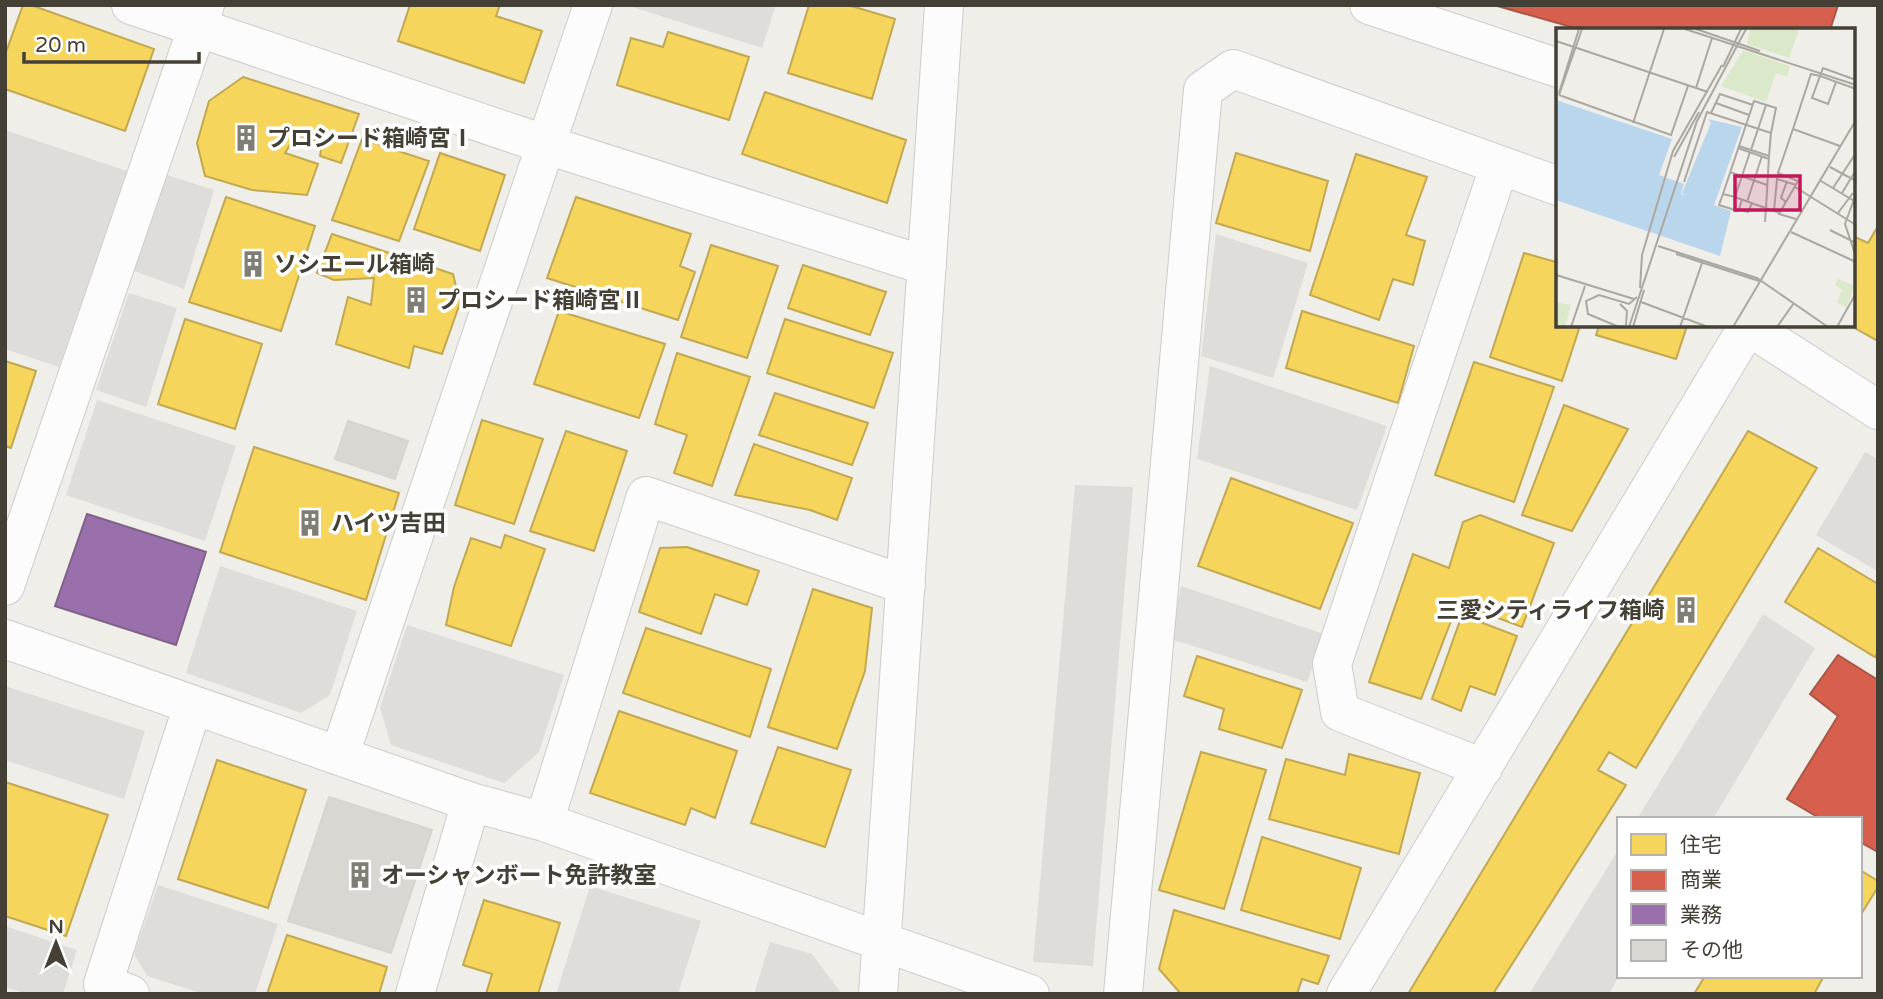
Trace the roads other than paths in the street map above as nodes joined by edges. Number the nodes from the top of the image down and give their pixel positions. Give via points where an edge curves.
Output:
1 (131, 5) edge
2 (593, 5) edge
3 (944, 5) edge
4 (1369, 5) edge
5 (201, 17) edge
6 (1556, 67) edge
7 (547, 145) junction
8 (1499, 167) junction
9 (1556, 185) edge
10 (927, 266) junction
11 (1747, 327) edge
12 (1750, 327) edge
13 (1878, 410) edge
14 (906, 585) junction
15 (5, 586) edge
16 (5, 639) edge
17 (192, 705) junction
18 (340, 754) junction
19 (1483, 768) junction
20 (471, 802) junction
21 (544, 822) junction
22 (880, 941) junction
23 (110, 991) edge
24 (415, 994) edge
25 (878, 994) edge
26 (1030, 994) edge
27 (1123, 994) edge
28 (1346, 994) edge

1 - 5 street
2 - 7 street
3 - 10 street
4 - 6 street
5 - 7 street
5 - 15 street
7 - 10 street
7 - 18 street
8 - 9 street
8 - 19 street via 1332,664 1340,712
8 - 27 street via 1233,69 1203,90
10 - 14 street
11 - 19 street
12 - 13 street
14 - 21 street via 646,496
14 - 22 street
16 - 17 street
17 - 18 street
17 - 23 street
18 - 20 street
19 - 28 street
20 - 21 street
20 - 24 street
21 - 22 street
22 - 25 street
22 - 26 street

